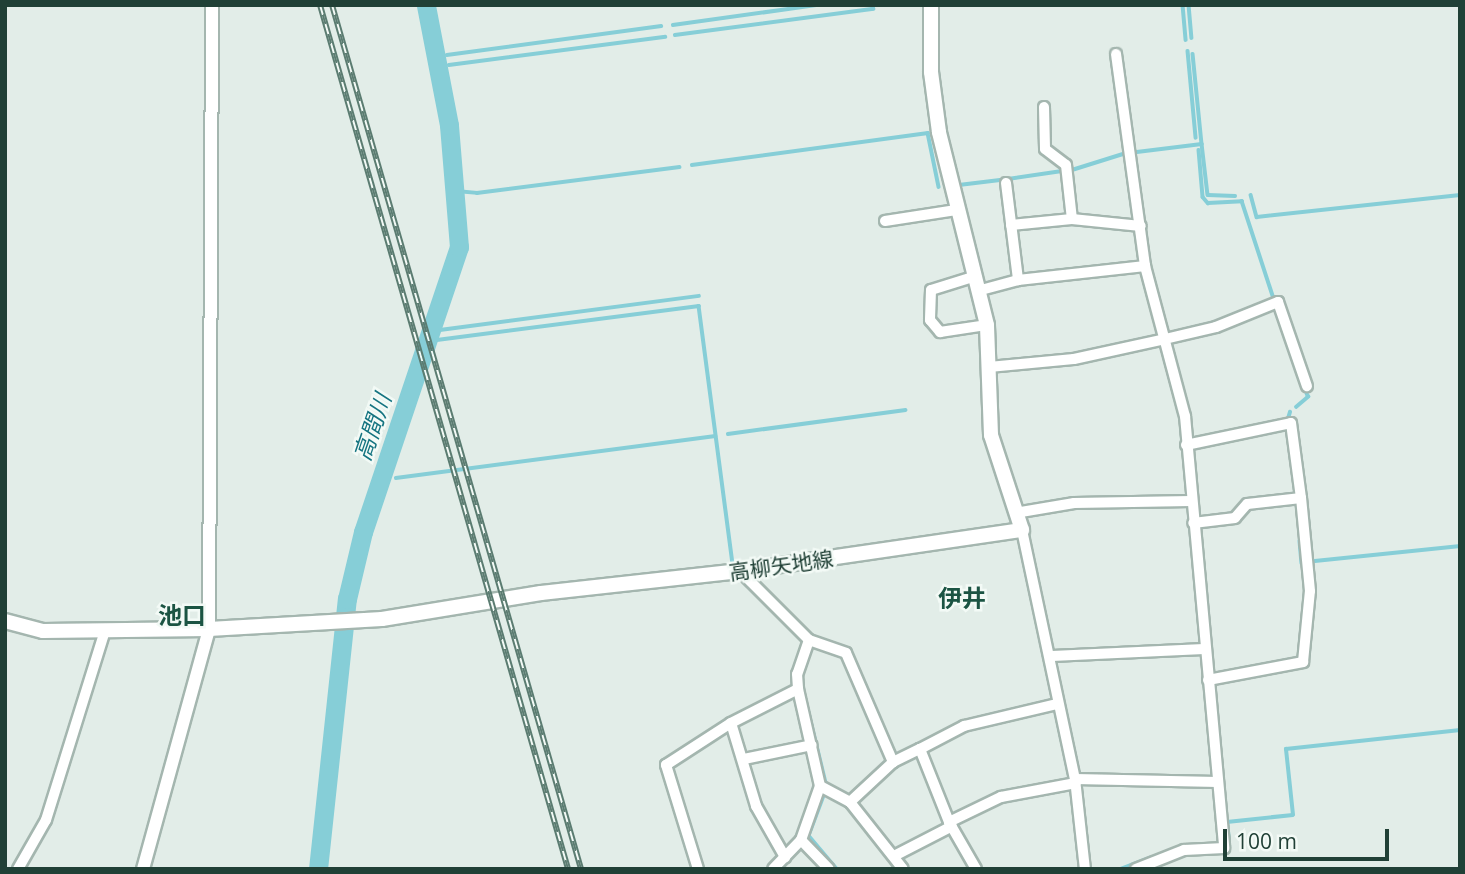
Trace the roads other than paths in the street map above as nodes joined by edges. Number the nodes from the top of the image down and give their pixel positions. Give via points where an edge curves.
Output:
1 (212, 5) edge
2 (931, 5) edge
3 (1116, 54) dead end
4 (1044, 107) dead end
5 (1006, 183) dead end
6 (956, 210) junction
7 (1072, 219) junction
8 (885, 221) dead end
9 (1011, 225) junction
10 (1141, 226) junction
11 (1145, 266) junction
12 (1018, 279) junction
13 (979, 283) junction
14 (987, 325) junction
15 (1165, 339) junction
16 (989, 367) junction
17 (1307, 386) dead end
18 (1186, 445) junction
19 (1301, 498) junction
20 (1191, 500) junction
21 (1015, 513) junction
22 (1194, 523) junction
23 (1022, 530) junction
24 (740, 571) junction
25 (5, 621) edge
26 (209, 629) junction
27 (105, 630) junction
28 (809, 640) junction
29 (1204, 649) junction
30 (1052, 656) junction
31 (1208, 680) junction
32 (798, 689) junction
33 (1057, 704) junction
34 (731, 723) junction
35 (813, 745) junction
36 (920, 749) junction
37 (744, 759) junction
38 (893, 762) junction
39 (1075, 781) junction
40 (1217, 782) junction
41 (820, 786) junction
42 (850, 802) junction
43 (951, 824) junction
44 (801, 840) junction
45 (894, 856) junction
46 (785, 857) junction
47 (18, 869) edge
48 (143, 869) edge
49 (698, 869) edge
50 (773, 869) edge
51 (829, 869) edge
52 (903, 869) edge
53 (976, 869) edge
54 (1085, 869) edge
55 (1136, 869) edge

1 - 26 street
2 - 6 main road via 931,72
3 - 10 street
4 - 7 street via 1045,149 1066,165
5 - 9 street
6 - 8 street
6 - 13 main road
7 - 9 street
7 - 10 street
9 - 12 street
10 - 11 street
11 - 12 street
11 - 15 street
12 - 13 street
13 - 14 main road
13 - 14 street via 931,290 930,320 940,332
14 - 16 main road
15 - 16 street via 1074,359
15 - 17 street via 1216,327 1278,302
15 - 18 street via 1185,416
16 - 21 main road via 991,435
18 - 19 street via 1291,423
18 - 20 street
19 - 22 street via 1247,504 1235,518
19 - 31 street via 1310,591 1303,662
20 - 21 street via 1074,503
20 - 22 street
21 - 23 main road
22 - 29 street
23 - 24 main road, 高柳矢地線
23 - 30 street
24 - 26 main road, 高柳矢地線 via 541,593 382,619
24 - 28 street
25 - 27 main road, 高柳矢地線 via 43,631
26 - 27 main road, 高柳矢地線
26 - 48 street
27 - 47 street via 46,820
28 - 32 street via 797,674
28 - 38 street via 846,653
29 - 30 street
29 - 31 street
30 - 33 street
31 - 40 street
32 - 34 street
32 - 35 street
33 - 36 street via 964,726
33 - 39 street
34 - 37 street
34 - 49 street via 666,765
35 - 37 street
35 - 41 street
36 - 38 street
36 - 43 street
37 - 46 street via 756,806
38 - 42 street
39 - 40 street
39 - 43 street via 1000,797
39 - 54 street
40 - 55 street via 1224,848 1184,850
41 - 42 street
41 - 44 street
42 - 45 street
43 - 45 street
43 - 53 street
44 - 46 street
44 - 51 street
45 - 52 street
46 - 50 street

